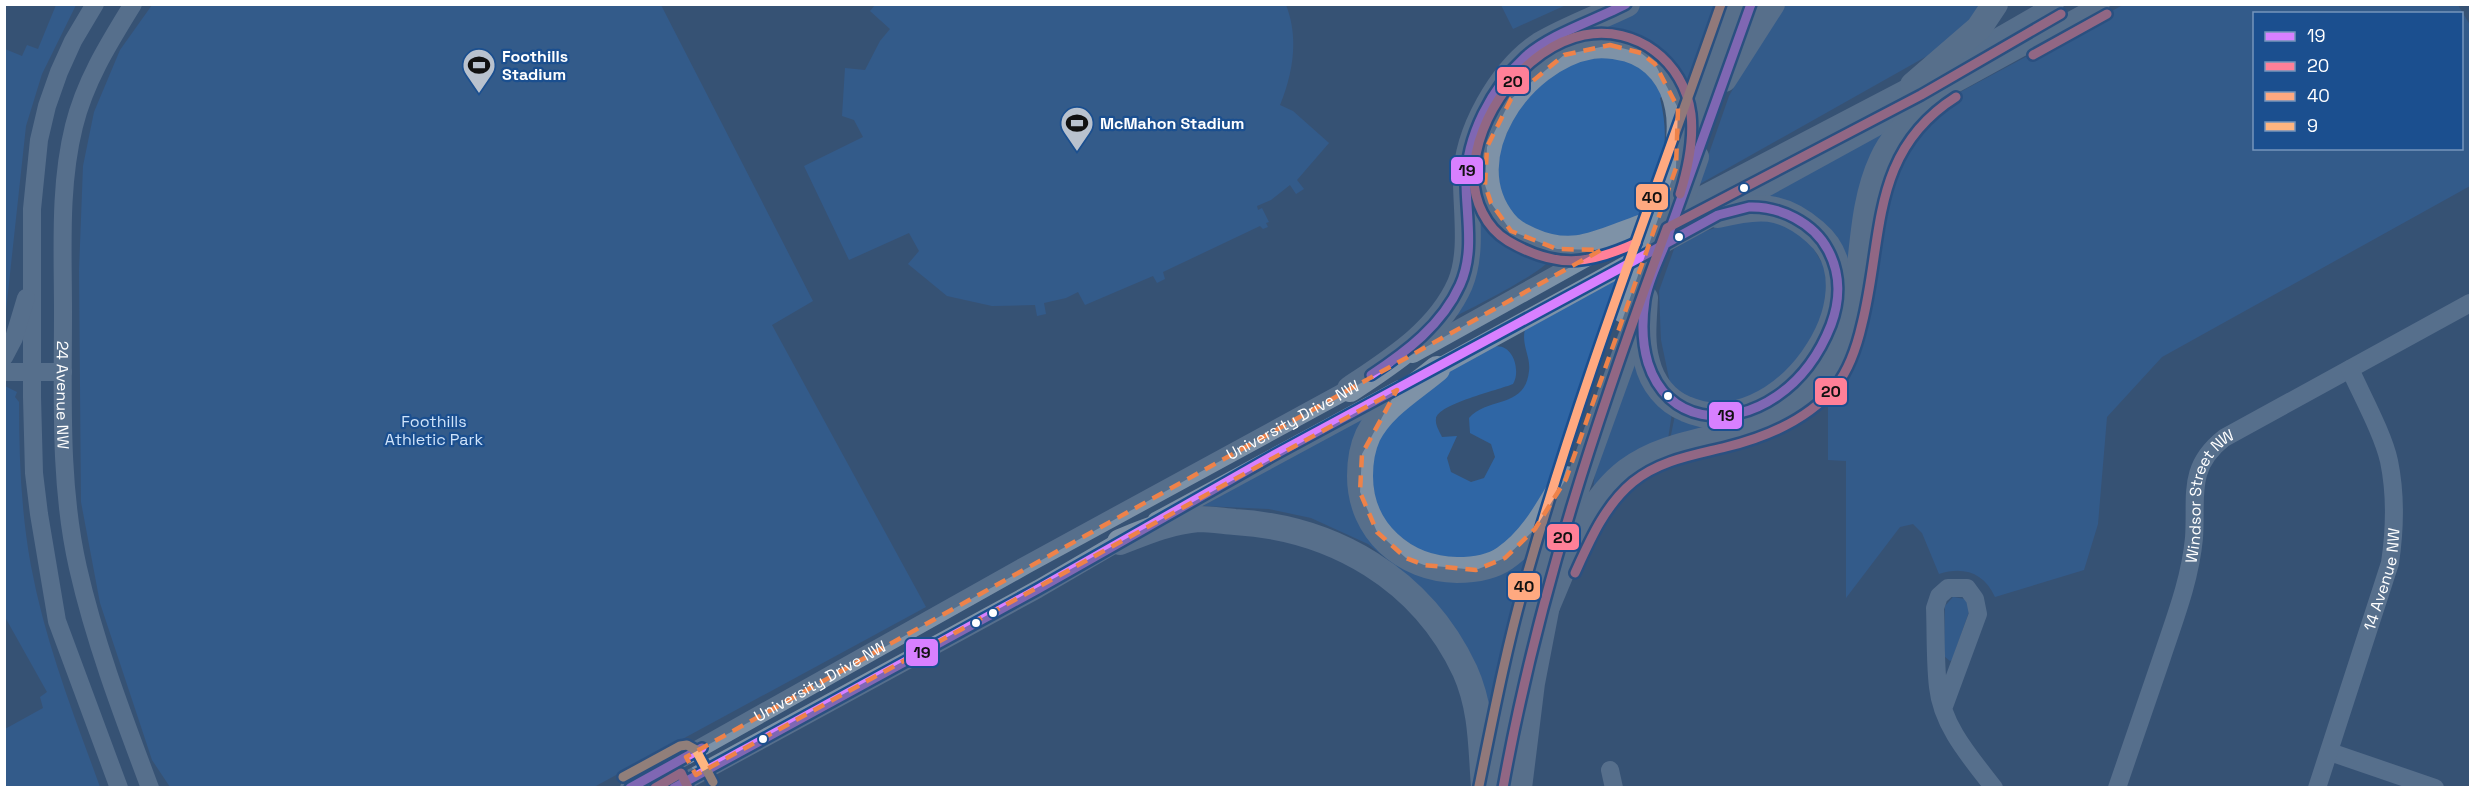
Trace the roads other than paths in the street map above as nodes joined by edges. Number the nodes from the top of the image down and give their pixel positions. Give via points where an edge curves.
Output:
1 (95, 4) edge
2 (133, 4) edge
3 (1627, 4) edge
4 (1734, 4) edge
5 (1751, 4) edge
6 (1772, 4) edge
7 (1995, 4) edge
8 (2055, 4) edge
9 (2101, 4) edge
10 (1724, 79) junction
11 (1923, 91) junction
12 (1686, 162) junction
13 (1718, 215) junction
14 (1642, 227) junction
15 (31, 279) junction
16 (2470, 303) edge
17 (1635, 304) junction
18 (4, 357) edge
19 (1437, 369) junction
20 (2350, 369) junction
21 (4, 372) edge
22 (32, 372) junction
23 (63, 372) junction
24 (1350, 389) junction
25 (1566, 479) junction
26 (1120, 542) junction
27 (1545, 611) junction
28 (1943, 709) junction
29 (2330, 752) junction
30 (686, 757) junction
31 (699, 781) edge
32 (119, 788) edge
33 (150, 788) edge
34 (629, 788) edge
35 (673, 788) edge
36 (1484, 788) edge
37 (1491, 788) edge
38 (1520, 788) edge
39 (1994, 788) edge
40 (2117, 788) edge
41 (2318, 788) edge
42 (2435, 788) edge

1 - 15 street, 24 Avenue NW via 73,41 47,106 34,175
2 - 23 street, 24 Avenue NW via 91,78 72,135 63,211
3 - 24 highway via 1540,45 1494,96 1482,114 1468,154 1467,257 1460,285 1431,328 1383,368
4 - 12 highway
5 - 10 highway
6 - 10 highway
7 - 11 highway
8 - 11 street, University Drive NW
9 - 11 street, University Drive NW
10 - 12 highway
11 - 13 street, University Drive NW
11 - 14 street, University Drive NW
11 - 27 highway via 1882,161 1869,203 1854,313 1834,366 1813,392 1787,410 1739,431 1670,449 1626,472 1587,519
12 - 14 highway via 1678,108 1665,75 1641,53 1594,45 1564,55 1531,78 1511,99 1488,147 1485,185 1491,203 1510,231 1557,249 1581,250
12 - 17 highway, bridge
13 - 17 highway via 1750,207 1770,208 1804,222 1830,252 1837,270 1838,294 1832,319 1823,341 1799,377 1766,403 1737,414 1706,416 1678,406 1658,387 1646,362
13 - 19 street, University Drive NW
14 - 24 street, University Drive NW
15 - 18 street via 14,339
15 - 22 street, 24 Avenue NW
16 - 20 street, Windsor Street NW
17 - 25 highway
17 - 27 highway via 1560,542
19 - 25 highway via 1380,416 1362,454 1360,492 1377,532 1391,546 1406,558 1445,569 1476,570 1494,564 1535,529
19 - 26 street, University Drive NW
20 - 29 street, 14 Avenue NW via 2388,458 2394,523 2390,563
20 - 40 street, Windsor Street NW via 2224,438 2204,460 2194,488 2194,538 2186,583
21 - 22 street
22 - 23 street
22 - 32 street, 24 Avenue NW via 35,483 57,621
23 - 33 street, 24 Avenue NW via 66,492 77,567 100,647
24 - 30 street, University Drive NW via 1026,565
25 - 37 highway via 1520,649
26 - 31 street, University Drive NW
26 - 36 highway via 1159,527 1199,519 1246,522 1289,528 1317,537 1382,571 1415,597 1464,670 1480,725
27 - 38 highway via 1528,704
28 - 28 street via 1978,614 1975,599 1967,588 1948,588 1939,596 1935,608 1938,689
28 - 39 street via 1960,745
29 - 41 street, 14 Avenue NW
29 - 42 street
30 - 31 street
30 - 34 street, University Drive NW
31 - 35 street, University Drive NW

